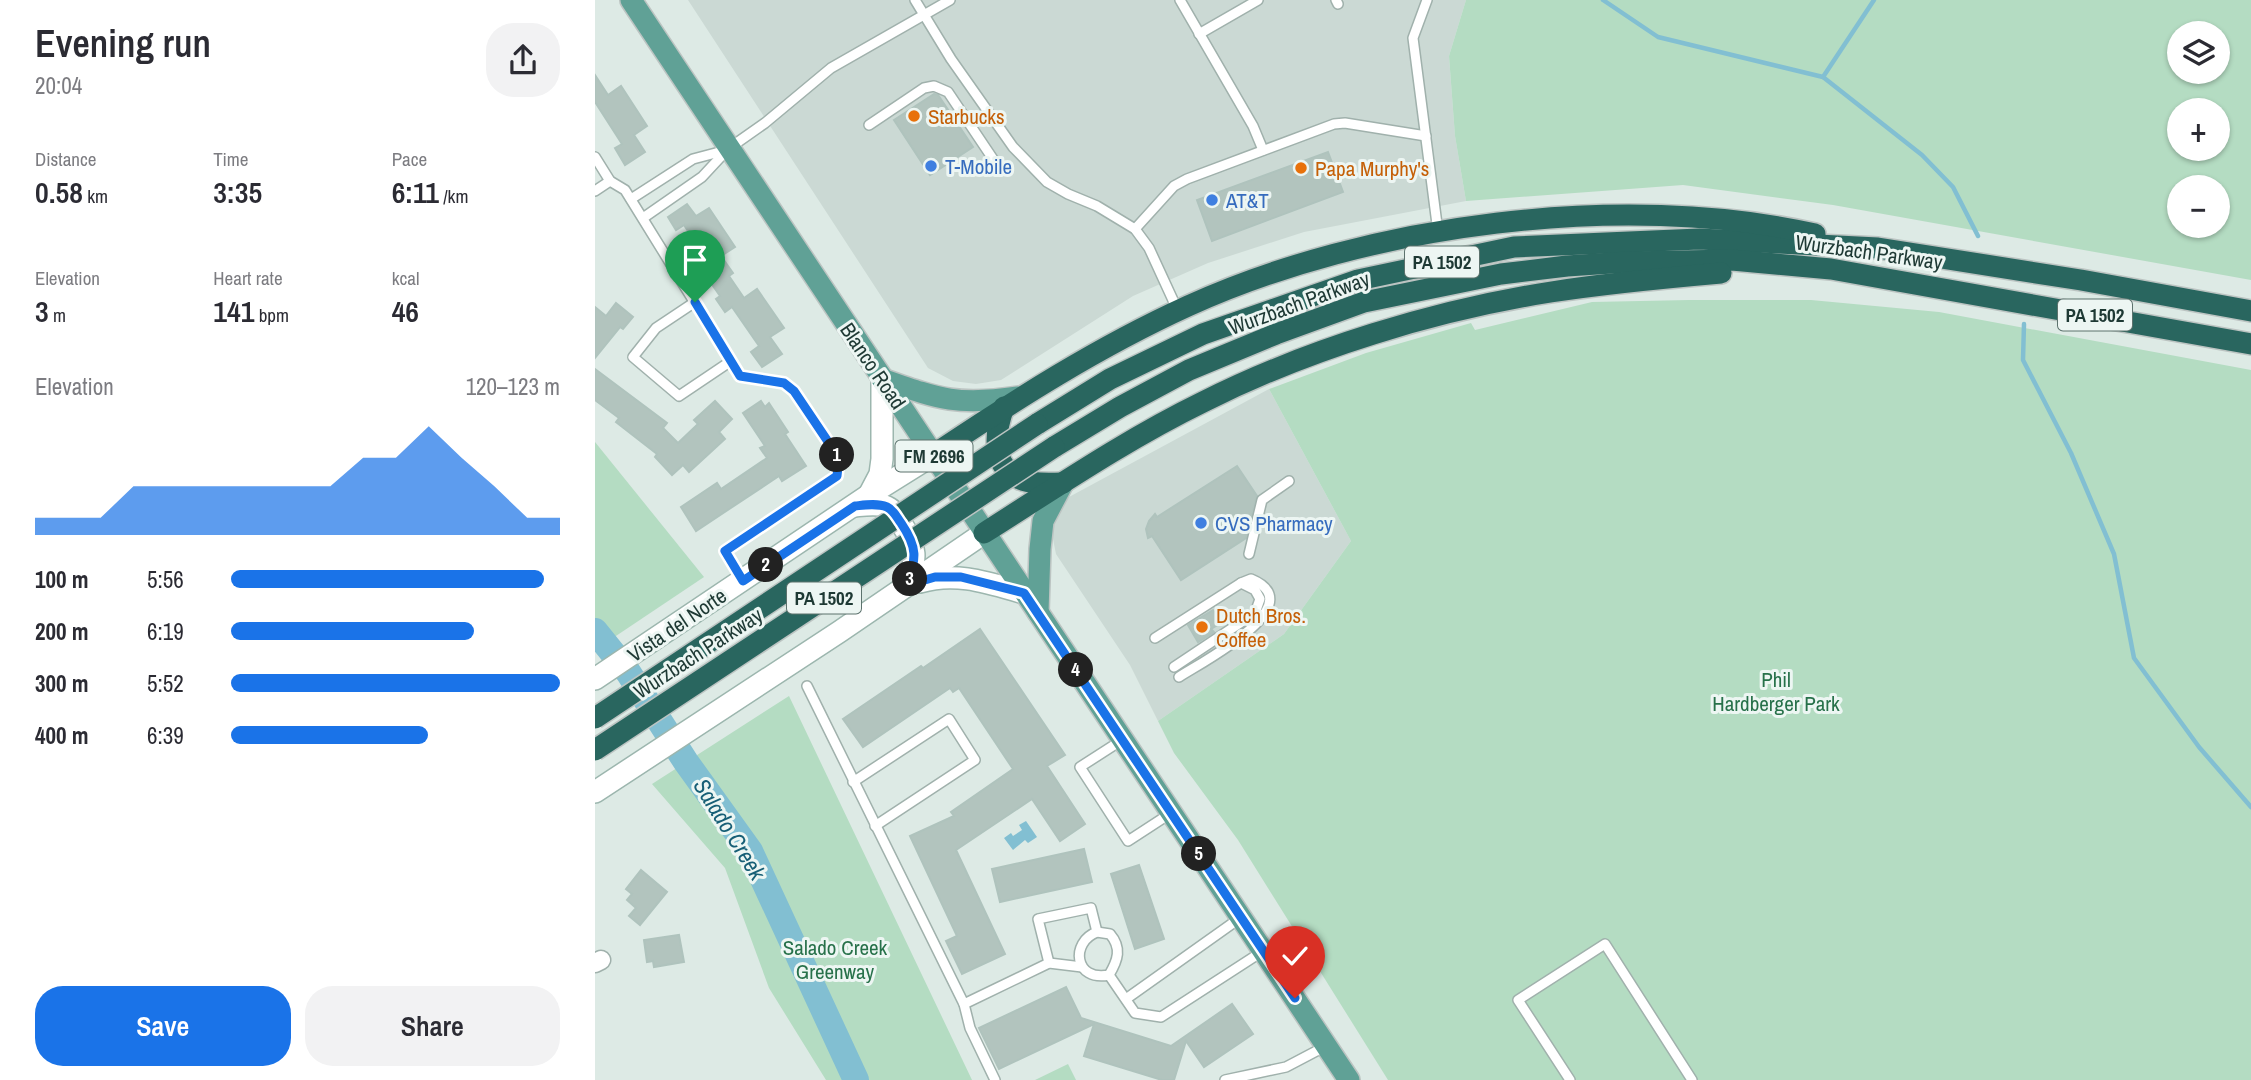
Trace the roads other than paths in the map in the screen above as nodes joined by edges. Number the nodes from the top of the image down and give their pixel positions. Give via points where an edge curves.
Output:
1 (631, 0) edge
2 (915, 0) edge
3 (950, 0) edge
4 (1180, 0) edge
5 (1258, 0) edge
6 (1427, 0) edge
7 (924, 15) junction
8 (1199, 34) junction
9 (870, 125) dead end
10 (1426, 136) junction
11 (729, 149) junction
12 (1263, 150) junction
13 (595, 157) edge
14 (995, 162) dead end
15 (610, 181) junction
16 (595, 191) edge
17 (631, 199) junction
18 (643, 218) junction
19 (1135, 229) junction
20 (1439, 233) junction
21 (1878, 248) junction
22 (1831, 269) junction
23 (695, 302) junction
24 (1178, 311) junction
25 (2251, 311) edge
26 (2251, 344) edge
27 (731, 361) junction
28 (882, 379) junction
29 (1011, 402) junction
30 (933, 455) junction
31 (1289, 481) dead end
32 (1063, 483) junction
33 (862, 501) junction
34 (984, 533) junction
35 (1249, 554) dead end
36 (743, 581) junction
37 (1241, 583) junction
38 (908, 585) junction
39 (1024, 593) junction
40 (1038, 612) junction
41 (1155, 638) dead end
42 (1174, 667) dead end
43 (1179, 677) dead end
44 (595, 679) edge
45 (807, 686) dead end
46 (595, 718) edge
47 (1122, 740) junction
48 (595, 750) edge
49 (853, 782) junction
50 (595, 792) edge
51 (1171, 813) junction
52 (875, 826) junction
53 (1242, 917) junction
54 (1097, 932) junction
55 (1263, 950) junction
56 (1048, 963) junction
57 (1082, 967) junction
58 (1109, 975) junction
59 (1126, 999) junction
60 (964, 1004) junction
61 (1326, 1046) junction
62 (995, 1080) edge
63 (1225, 1080) edge
64 (1349, 1080) edge
65 (1570, 1080) edge
66 (1692, 1080) edge

1 - 11 main road, Blanco Road / FM 2696
2 - 7 lane
3 - 7 lane
4 - 8 lane
5 - 8 lane
6 - 10 lane via 1413,38
7 - 11 lane via 831,68
7 - 19 lane via 1013,147 1047,182
8 - 12 lane
9 - 14 lane via 924,88 941,88
10 - 12 lane via 1333,124
10 - 20 lane
11 - 17 lane via 692,159
11 - 18 lane via 702,177
11 - 28 main road, Blanco Road / FM 2696
12 - 19 lane via 1174,186
13 - 15 lane
15 - 16 lane
15 - 17 lane
17 - 18 lane
18 - 23 lane
19 - 24 lane via 1149,248
20 - 21 highway via 1542,219 1679,216 1772,224
20 - 24 highway via 1344,252 1276,272
21 - 25 highway, Wurzbach Parkway / PA 1502
21 - 46 highway, Wurzbach Parkway / PA 1502, bridge via 1699,239 1514,247 1357,280 1203,334 1110,379 1037,425
22 - 26 highway, Wurzbach Parkway / PA 1502
22 - 32 highway via 1622,281 1523,297 1373,334 1203,401
22 - 48 highway, Wurzbach Parkway / PA 1502, bridge via 1732,260 1627,262 1501,274 1364,302 1276,334 1189,370 1054,447
23 - 27 lane
23 - 27 lane via 656,328 633,357 678,396
24 - 29 highway
27 - 36 lane via 740,376 784,383 794,391 839,458 837,476 725,551
28 - 29 main road via 953,402
28 - 30 main road, Blanco Road / FM 2696
28 - 33 street via 883,459 880,474
29 - 30 highway
29 - 32 highway via 997,425 998,455 1015,477
30 - 33 street, Vista del Norte
30 - 34 main road, Blanco Road / FM 2696
31 - 35 lane via 1262,500
32 - 34 highway
32 - 40 main road via 1043,521
33 - 36 street, Vista del Norte
33 - 38 street via 893,510 910,537 915,550
34 - 38 street
34 - 39 main road, Blanco Road / FM 2696
36 - 44 street, Vista del Norte
37 - 41 lane
37 - 42 lane via 1255,590 1259,599 1255,613
37 - 43 lane via 1251,579 1262,583 1269,602 1264,617 1252,631
38 - 39 street via 935,577 961,577
38 - 50 street
39 - 40 main road, Blanco Road / FM 2696
40 - 47 main road, Blanco Road / FM 2696
45 - 49 lane
47 - 51 main road, Blanco Road / FM 2696
47 - 51 lane via 1080,767 1128,841
49 - 52 lane
49 - 52 lane via 949,719 975,760
51 - 53 main road, Blanco Road / FM 2696
52 - 60 lane
53 - 55 main road, Blanco Road / FM 2696
53 - 59 lane
54 - 56 lane via 1091,908 1038,919
54 - 57 lane via 1082,943
54 - 58 lane via 1110,934 1116,941 1119,955
55 - 59 lane via 1161,1017 1135,1013
55 - 61 main road, Blanco Road / FM 2696
56 - 57 lane
56 - 60 lane
57 - 58 lane via 1097,977
58 - 59 lane
60 - 62 lane via 970,1028
61 - 63 lane via 1286,1068
61 - 64 main road, Blanco Road / FM 2696
65 - 66 lane via 1518,1000 1605,944

